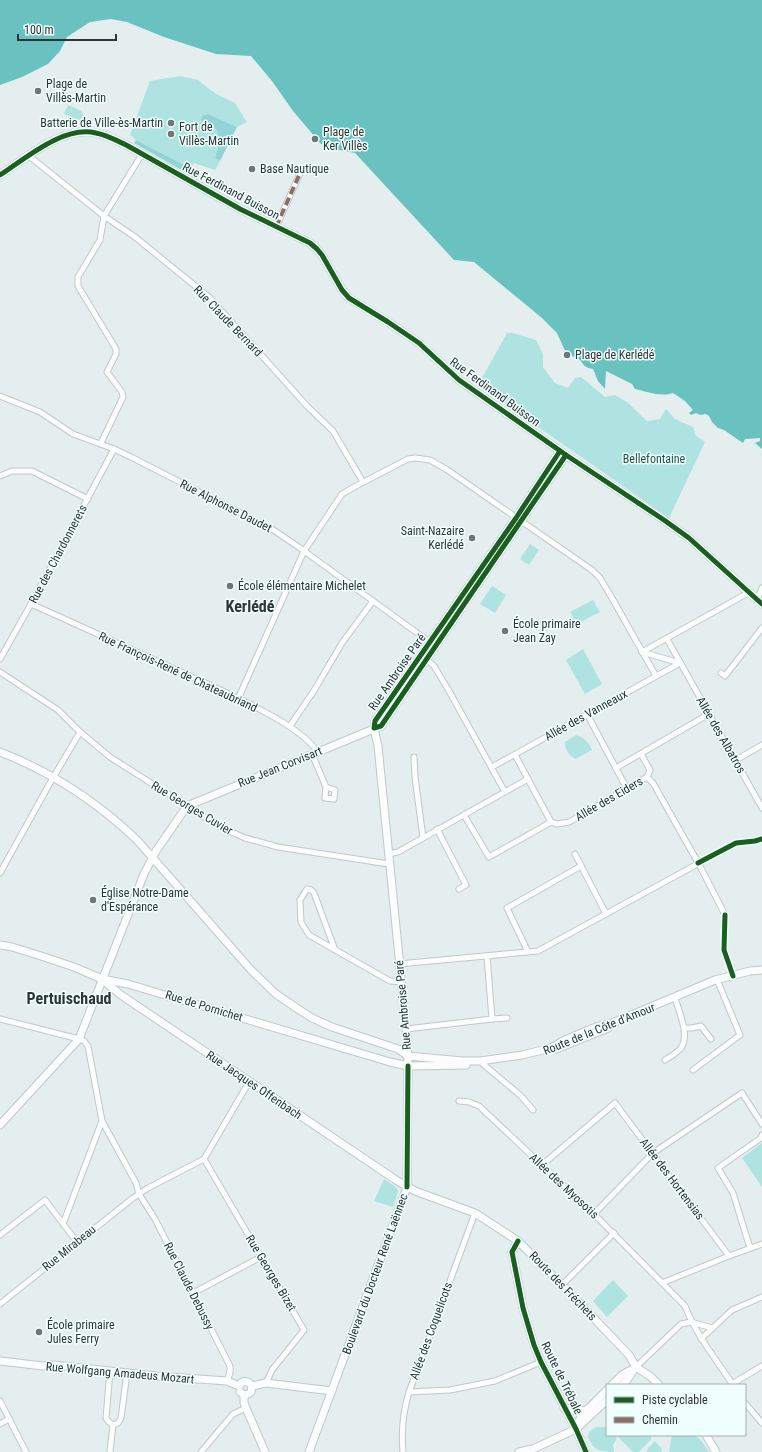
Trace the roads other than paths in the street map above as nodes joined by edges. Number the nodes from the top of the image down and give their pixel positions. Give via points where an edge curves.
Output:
1 (142, 154) junction
2 (29, 156) junction
3 (301, 171) dead end
4 (0, 175) edge
5 (104, 216) junction
6 (276, 226) junction
7 (0, 396) edge
8 (101, 444) junction
9 (114, 449) junction
10 (563, 453) junction
11 (0, 476) edge
12 (363, 482) junction
13 (88, 498) junction
14 (518, 519) junction
15 (304, 551) junction
16 (762, 588) edge
17 (748, 592) junction
18 (373, 600) junction
19 (759, 602) edge
20 (31, 604) junction
21 (762, 628) edge
22 (667, 638) junction
23 (433, 644) junction
24 (642, 652) junction
25 (424, 657) junction
26 (0, 659) edge
27 (680, 663) junction
28 (0, 672) edge
29 (721, 673) dead end
30 (656, 676) junction
31 (238, 699) junction
32 (587, 714) junction
33 (709, 714) junction
34 (290, 726) junction
35 (374, 728) junction
36 (80, 732) junction
37 (762, 745) edge
38 (0, 752) edge
39 (315, 753) junction
40 (641, 754) junction
41 (515, 755) junction
42 (414, 757) dead end
43 (736, 760) junction
44 (492, 767) junction
45 (616, 768) junction
46 (54, 777) junction
47 (648, 777) junction
48 (528, 779) junction
49 (326, 787) dead end
50 (627, 789) junction
51 (505, 792) junction
52 (187, 806) junction
53 (762, 808) edge
54 (464, 814) junction
55 (551, 822) junction
56 (437, 829) junction
57 (423, 838) junction
58 (762, 838) edge
59 (388, 854) junction
60 (574, 854) dead end
61 (152, 857) junction
62 (698, 863) junction
63 (389, 864) junction
64 (581, 866) junction
65 (0, 873) edge
66 (459, 889) dead end
67 (606, 914) junction
68 (0, 945) edge
69 (335, 950) junction
70 (528, 952) junction
71 (487, 956) junction
72 (399, 964) junction
73 (762, 970) edge
74 (762, 975) edge
75 (733, 976) junction
76 (102, 979) junction
77 (401, 982) junction
78 (718, 982) junction
79 (675, 998) junction
80 (507, 1018) dead end
81 (0, 1019) edge
82 (492, 1019) junction
83 (685, 1028) junction
84 (406, 1029) junction
85 (79, 1039) junction
86 (711, 1039) dead end
87 (408, 1056) junction
88 (665, 1060) dead end
89 (483, 1064) junction
90 (408, 1066) junction
91 (693, 1070) dead end
92 (249, 1082) junction
93 (459, 1101) dead end
94 (533, 1110) dead end
95 (102, 1121) junction
96 (761, 1122) edge
97 (0, 1125) edge
98 (762, 1136) edge
99 (653, 1153) junction
100 (204, 1159) junction
101 (542, 1165) junction
102 (407, 1187) junction
103 (139, 1194) junction
104 (476, 1213) junction
105 (594, 1214) junction
106 (63, 1224) junction
107 (614, 1233) junction
108 (0, 1235) edge
109 (518, 1241) junction
110 (77, 1242) junction
111 (762, 1244) edge
112 (750, 1248) junction
113 (729, 1256) junction
114 (261, 1257) junction
115 (662, 1283) junction
116 (562, 1285) junction
117 (193, 1293) junction
118 (762, 1297) edge
119 (0, 1304) edge
120 (691, 1322) junction
121 (712, 1328) junction
122 (701, 1339) junction
123 (0, 1361) edge
124 (541, 1362) junction
125 (762, 1366) edge
126 (636, 1367) junction
127 (110, 1371) junction
128 (127, 1373) junction
129 (228, 1381) junction
130 (266, 1383) junction
131 (613, 1384) edge
132 (623, 1384) edge
133 (658, 1384) edge
134 (732, 1384) edge
135 (735, 1384) edge
136 (239, 1386) junction
137 (252, 1386) junction
138 (332, 1391) junction
139 (606, 1391) edge
140 (408, 1392) junction
141 (244, 1395) junction
142 (0, 1401) edge
143 (606, 1401) edge
144 (746, 1404) edge
145 (246, 1408) junction
146 (564, 1408) junction
147 (587, 1410) junction
148 (9, 1419) junction
149 (762, 1422) edge
150 (0, 1424) edge
151 (113, 1425) junction
152 (576, 1429) junction
153 (707, 1436) edge
154 (533, 1450) edge
155 (26, 1452) edge
156 (110, 1452) edge
157 (202, 1452) edge
158 (265, 1452) edge
159 (310, 1452) edge
160 (403, 1452) edge
161 (519, 1452) edge
162 (586, 1452) edge
163 (716, 1452) edge

1 - 2 street, Rue Ferdinand Buisson via 96,132 80,132 51,141
1 - 5 street
1 - 6 street, Rue Ferdinand Buisson
2 - 4 street, Rue Ferdinand Buisson
2 - 5 street, Rue Claude Bernard
3 - 6 street
5 - 8 street via 100,240 78,277 78,286 116,349 107,372 123,397
5 - 12 street, Rue Claude Bernard via 135,237 210,298 307,406 333,431
6 - 10 street, Rue Ferdinand Buisson via 317,249 348,298 419,343 459,380
7 - 8 street, Rue Alphonse Daudet via 40,412 73,434
8 - 9 street, Rue Alphonse Daudet
9 - 13 street, Rue des Chardonnerets
9 - 15 street, Rue Alphonse Daudet via 272,529
10 - 14 street, Rue Ambroise Paré
10 - 17 street, Rue Ferdinand Buisson via 689,538
11 - 13 street via 12,471 32,471
12 - 14 street via 408,458 430,460
12 - 15 street via 342,494
13 - 20 street, Rue des Chardonnerets
14 - 23 street, Rue Ambroise Paré
14 - 24 street via 600,578
15 - 18 street, Rue Alphonse Daudet
15 - 31 street
16 - 19 street
17 - 19 street, Rue Ferdinand Buisson
17 - 22 street
18 - 23 street, Rue Alphonse Daudet
18 - 34 street via 342,643
20 - 26 street, Rue des Chardonnerets
20 - 31 street, Rue François-René de Chateaubriand
21 - 29 street via 725,676
22 - 24 street
22 - 27 street, Allée des Albatros
23 - 25 street, Rue Ambroise Paré
24 - 27 street
24 - 30 street
25 - 35 street, Rue Ambroise Paré via 381,726
25 - 44 street via 434,666 449,690
27 - 30 street, Allée des Vanneaux
27 - 33 street, Allée des Albatros
28 - 36 street, Rue Georges Cuvier via 58,710
30 - 32 street, Allée des Vanneaux
31 - 34 street, Rue François-René de Chateaubriand
32 - 41 street, Allée des Vanneaux
32 - 45 street
33 - 40 street
33 - 43 street, Allée des Albatros
34 - 39 street, Rue François-René de Chateaubriand via 312,742
35 - 39 street, Rue Jean Corvisart
35 - 59 street, Rue Ambroise Paré
36 - 46 street
36 - 52 street, Rue Georges Cuvier via 110,757
37 - 43 street
38 - 46 street
39 - 49 street, Rue François-René de Chateaubriand
39 - 52 street, Rue Jean Corvisart
40 - 45 street
40 - 47 street, Allée des Eiders via 650,770
41 - 44 street, Allée des Vanneaux
41 - 48 street
42 - 57 street
43 - 53 street, Allée des Albatros
44 - 51 street
45 - 50 street
46 - 61 street via 119,823
46 - 65 street
47 - 50 street, Allée des Eiders
47 - 62 street
48 - 51 street
48 - 55 street
50 - 55 street, Allée des Eiders via 569,822
51 - 54 street
52 - 61 street
52 - 63 street, Rue Georges Cuvier via 220,827 245,838 284,848
54 - 55 street via 489,857
54 - 56 street
56 - 57 street
56 - 66 street via 466,884
57 - 59 street via 398,852
58 - 62 street via 736,843
59 - 63 street, Rue Ambroise Paré
60 - 64 street
61 - 76 street
61 - 87 street via 241,960 276,994 319,1021 349,1034 398,1049
62 - 67 street
62 - 75 street via 725,915 724,950
63 - 72 street, Rue Ambroise Paré
64 - 67 street
64 - 70 street via 507,908
67 - 70 street via 538,951
68 - 76 street, Rue de Pornichet via 38,955
69 - 69 street via 314,893 307,889 300,900 301,922 309,935
69 - 77 street via 390,981
70 - 71 street
71 - 72 street
71 - 82 street
72 - 77 street, Rue Ambroise Paré
73 - 75 street, Route de la Côte d'Amour
74 - 78 street, Route de la Côte d'Amour
75 - 87 street, Route de la Côte d'Amour via 689,990 551,1048 502,1059 463,1061
76 - 85 street
76 - 90 street, Rue de Pornichet via 128,984
76 - 92 street, Rue Jacques Offenbach via 121,995
77 - 84 street, Rue Ambroise Paré
78 - 79 street, Route de la Côte d'Amour
78 - 91 street via 740,1035
79 - 83 street
79 - 89 street, Route de la Côte d'Amour via 550,1051
80 - 82 street
81 - 85 street
82 - 84 street
83 - 86 street via 701,1026
83 - 88 street via 681,1049
84 - 87 street, Rue Ambroise Paré
85 - 95 street via 88,1046
85 - 97 street
87 - 90 street, Rue Ambroise Paré
89 - 90 street, Route de la Côte d'Amour
89 - 94 street via 521,1096
90 - 102 street, Boulevard du Docteur René Laënnec
92 - 100 street
92 - 102 street, Rue Jacques Offenbach
93 - 101 street, Allée des Myosotis via 479,1106
95 - 103 street, Rue Claude Debussy via 136,1183
95 - 106 street
96 - 99 street via 742,1093
98 - 112 street via 718,1168 733,1193
99 - 101 street, Allée des Hortensias via 615,1104
99 - 105 street
99 - 113 street, Allée des Hortensias
100 - 103 street, Rue Mirabeau
100 - 114 street, Rue Georges Bizet
101 - 105 street, Allée des Myosotis
102 - 104 street, Route des Fréchets
102 - 138 street, Boulevard du Docteur René Laënnec
103 - 110 street, Rue Mirabeau
103 - 117 street, Rue Claude Debussy via 155,1219
104 - 109 street, Route des Fréchets
104 - 140 street, Allée des Coquelicots
105 - 107 street, Allée des Myosotis
106 - 108 street via 45,1200
106 - 110 street
107 - 115 street, Allée des Myosotis
107 - 116 street
109 - 116 street, Route des Fréchets
109 - 124 street, Route de Trébale via 512,1252 522,1308
110 - 119 street, Rue Mirabeau
111 - 112 street
112 - 113 street
113 - 115 street
114 - 117 street
114 - 130 street, Rue Georges Bizet via 304,1330 272,1370
115 - 120 street, Allée des Myosotis via 685,1306
116 - 126 street, Route des Fréchets via 629,1355
117 - 129 street, Rue Claude Debussy via 230,1367
118 - 121 street via 732,1310
120 - 121 street
120 - 122 street, Allée des Myosotis
120 - 126 street via 681,1324
121 - 122 street
122 - 134 street, Allée des Myosotis
123 - 127 street, Rue Wolfgang Amadeus Mozart
124 - 140 street via 495,1381 450,1390
124 - 146 street, Route de Trébale
125 - 135 street
126 - 131 street
126 - 132 street
126 - 133 street, Route des Fréchets
127 - 128 street, Rue Wolfgang Amadeus Mozart
127 - 151 street via 106,1418
128 - 129 street, Rue Wolfgang Amadeus Mozart
128 - 151 street via 121,1418
129 - 136 street, Rue Wolfgang Amadeus Mozart
130 - 137 street
130 - 138 street
136 - 137 street via 245,1381
136 - 141 street via 240,1393
137 - 141 street via 251,1392
138 - 159 street, Boulevard du Docteur René Laënnec
139 - 147 street
140 - 160 street, Allée des Coquelicots via 403,1412
141 - 145 street
142 - 148 street
143 - 152 street
144 - 149 street
145 - 157 street via 233,1414
145 - 158 street
146 - 147 street
146 - 152 street, Route de Trébale
147 - 152 street via 581,1416
148 - 150 street
148 - 155 street
151 - 156 street
152 - 154 street
152 - 162 street, Route de Trébale
153 - 163 street
154 - 161 street

